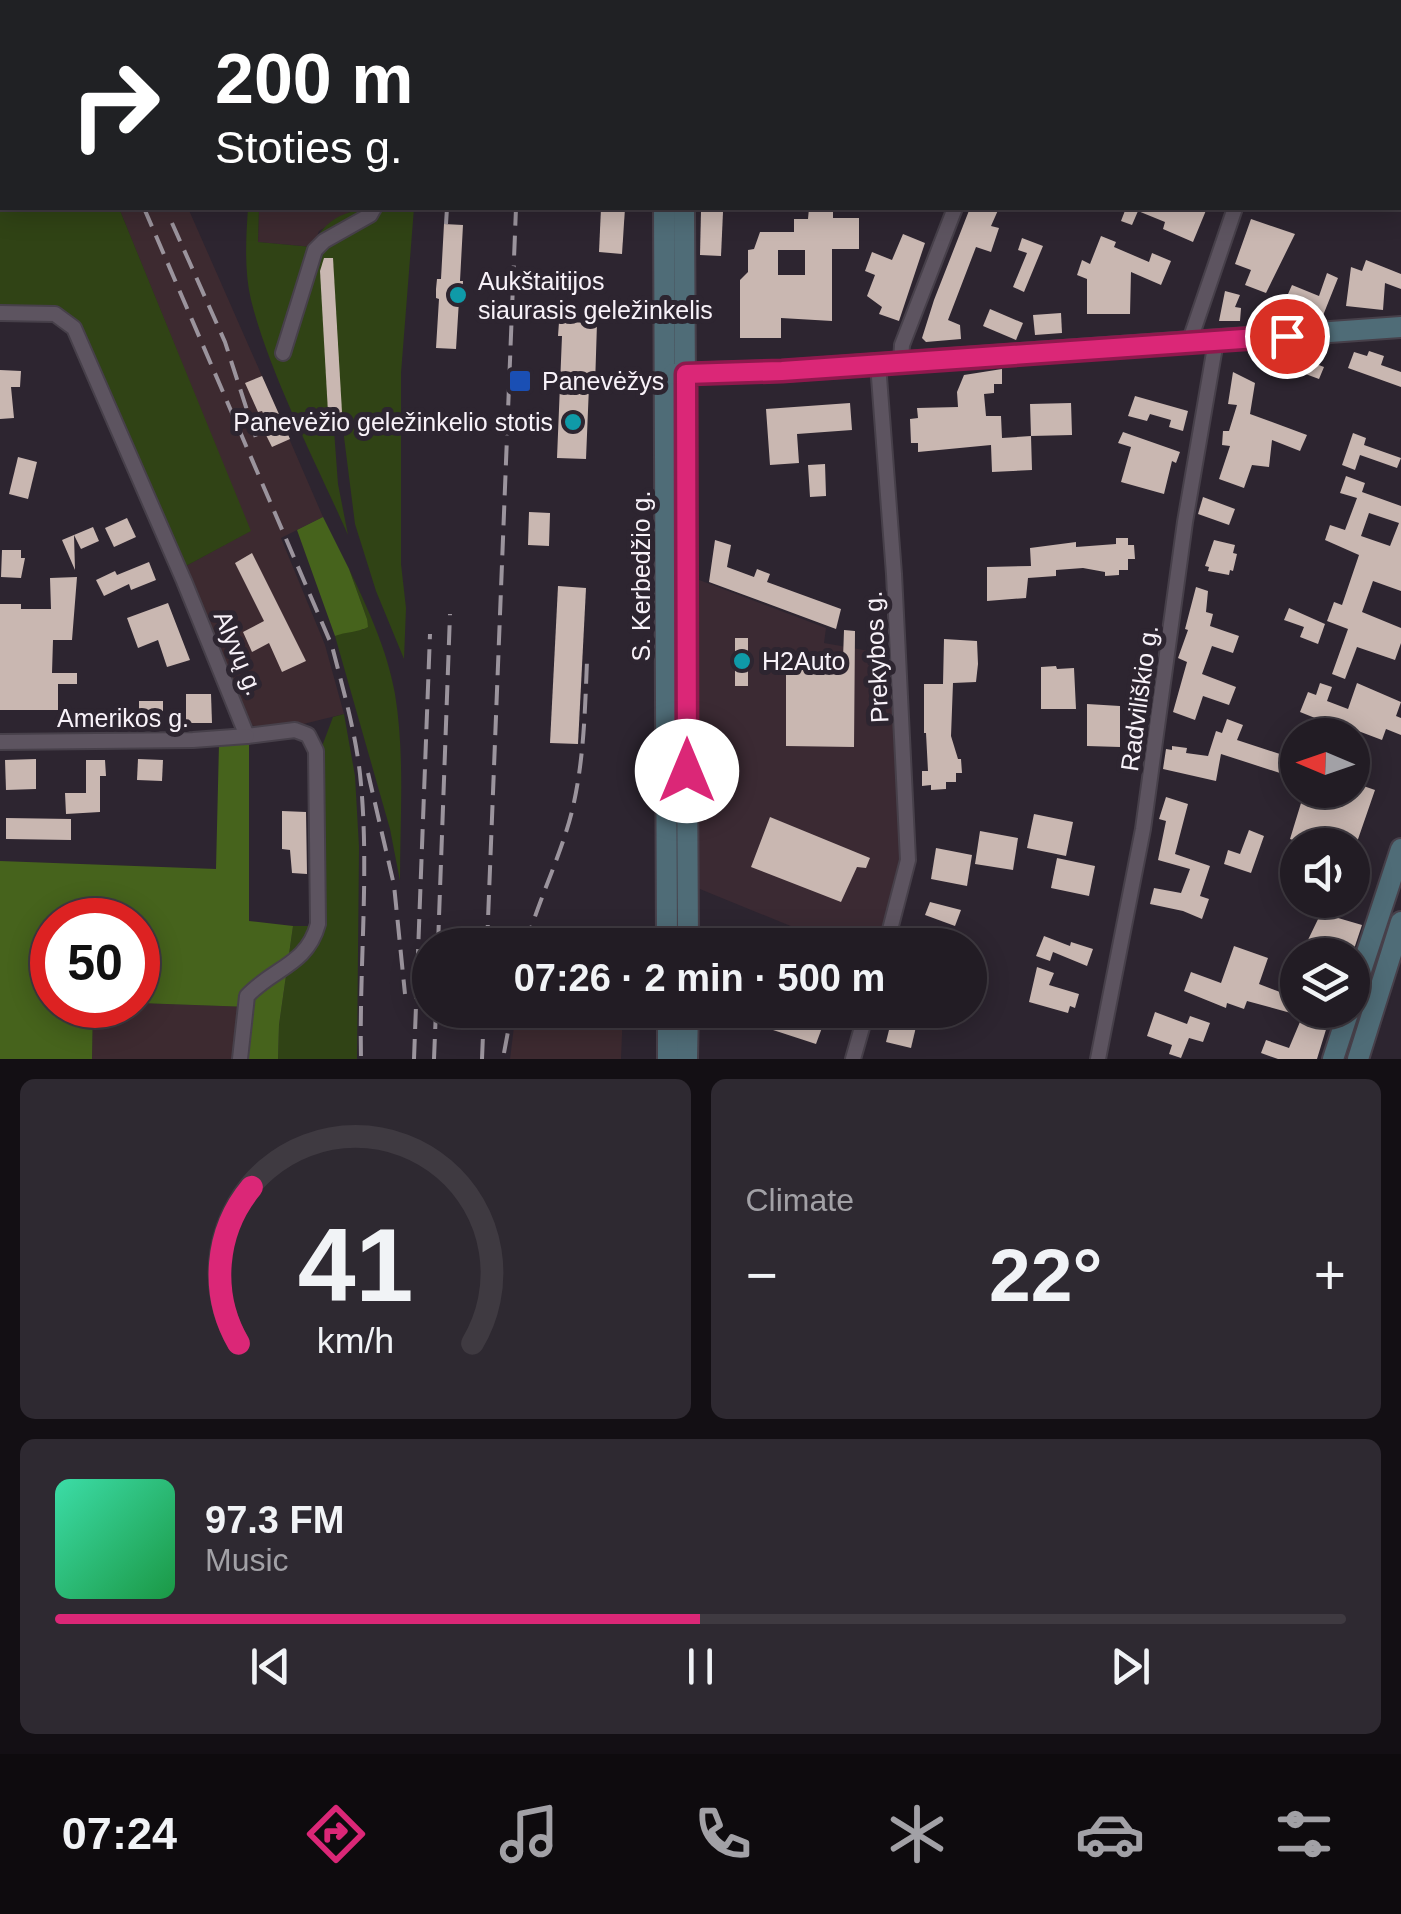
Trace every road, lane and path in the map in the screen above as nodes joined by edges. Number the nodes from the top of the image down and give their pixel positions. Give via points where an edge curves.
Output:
1 (373, 210) edge
2 (664, 210) edge
3 (684, 210) edge
4 (954, 210) edge
5 (1234, 210) edge
6 (0, 313) edge
7 (1401, 327) edge
8 (1216, 341) junction
9 (1189, 343) junction
10 (284, 353) dead end
11 (902, 362) junction
12 (878, 364) junction
13 (676, 374) junction
14 (247, 736) junction
15 (677, 741) junction
16 (0, 742) edge
17 (1401, 849) edge
18 (1401, 922) edge
19 (668, 928) edge
20 (687, 928) edge
21 (890, 928) edge
22 (1370, 943) edge
23 (668, 1028) edge
24 (688, 1028) edge
25 (862, 1028) edge
26 (1343, 1028) edge
27 (240, 1059) edge
28 (668, 1059) edge
29 (687, 1059) edge
30 (853, 1059) edge
31 (1098, 1059) edge
32 (1333, 1059) edge
33 (1358, 1059) edge

1 - 10 street via 316,250
2 - 13 main road, S. Kerbedžio g.
3 - 13 main road, S. Kerbedžio g.
4 - 11 street via 902,345
5 - 9 street
6 - 14 street, Alyvų g. via 55,314 74,328
7 - 8 main road
8 - 9 main road
8 - 31 street, Radviliškio g. via 1143,829
9 - 11 main road
11 - 12 main road
12 - 13 main road
12 - 21 street, Prekybos g. via 908,860
13 - 15 main road, S. Kerbedžio g.
14 - 16 street, Amerikos g.
14 - 27 street, Alyvų g. via 295,730 308,734 316,750 318,924 299,958 247,996
15 - 19 main road, S. Kerbedžio g.
15 - 20 main road, S. Kerbedžio g.
17 - 22 main road
18 - 33 main road
23 - 28 main road
24 - 29 main road
25 - 30 street
26 - 32 main road

